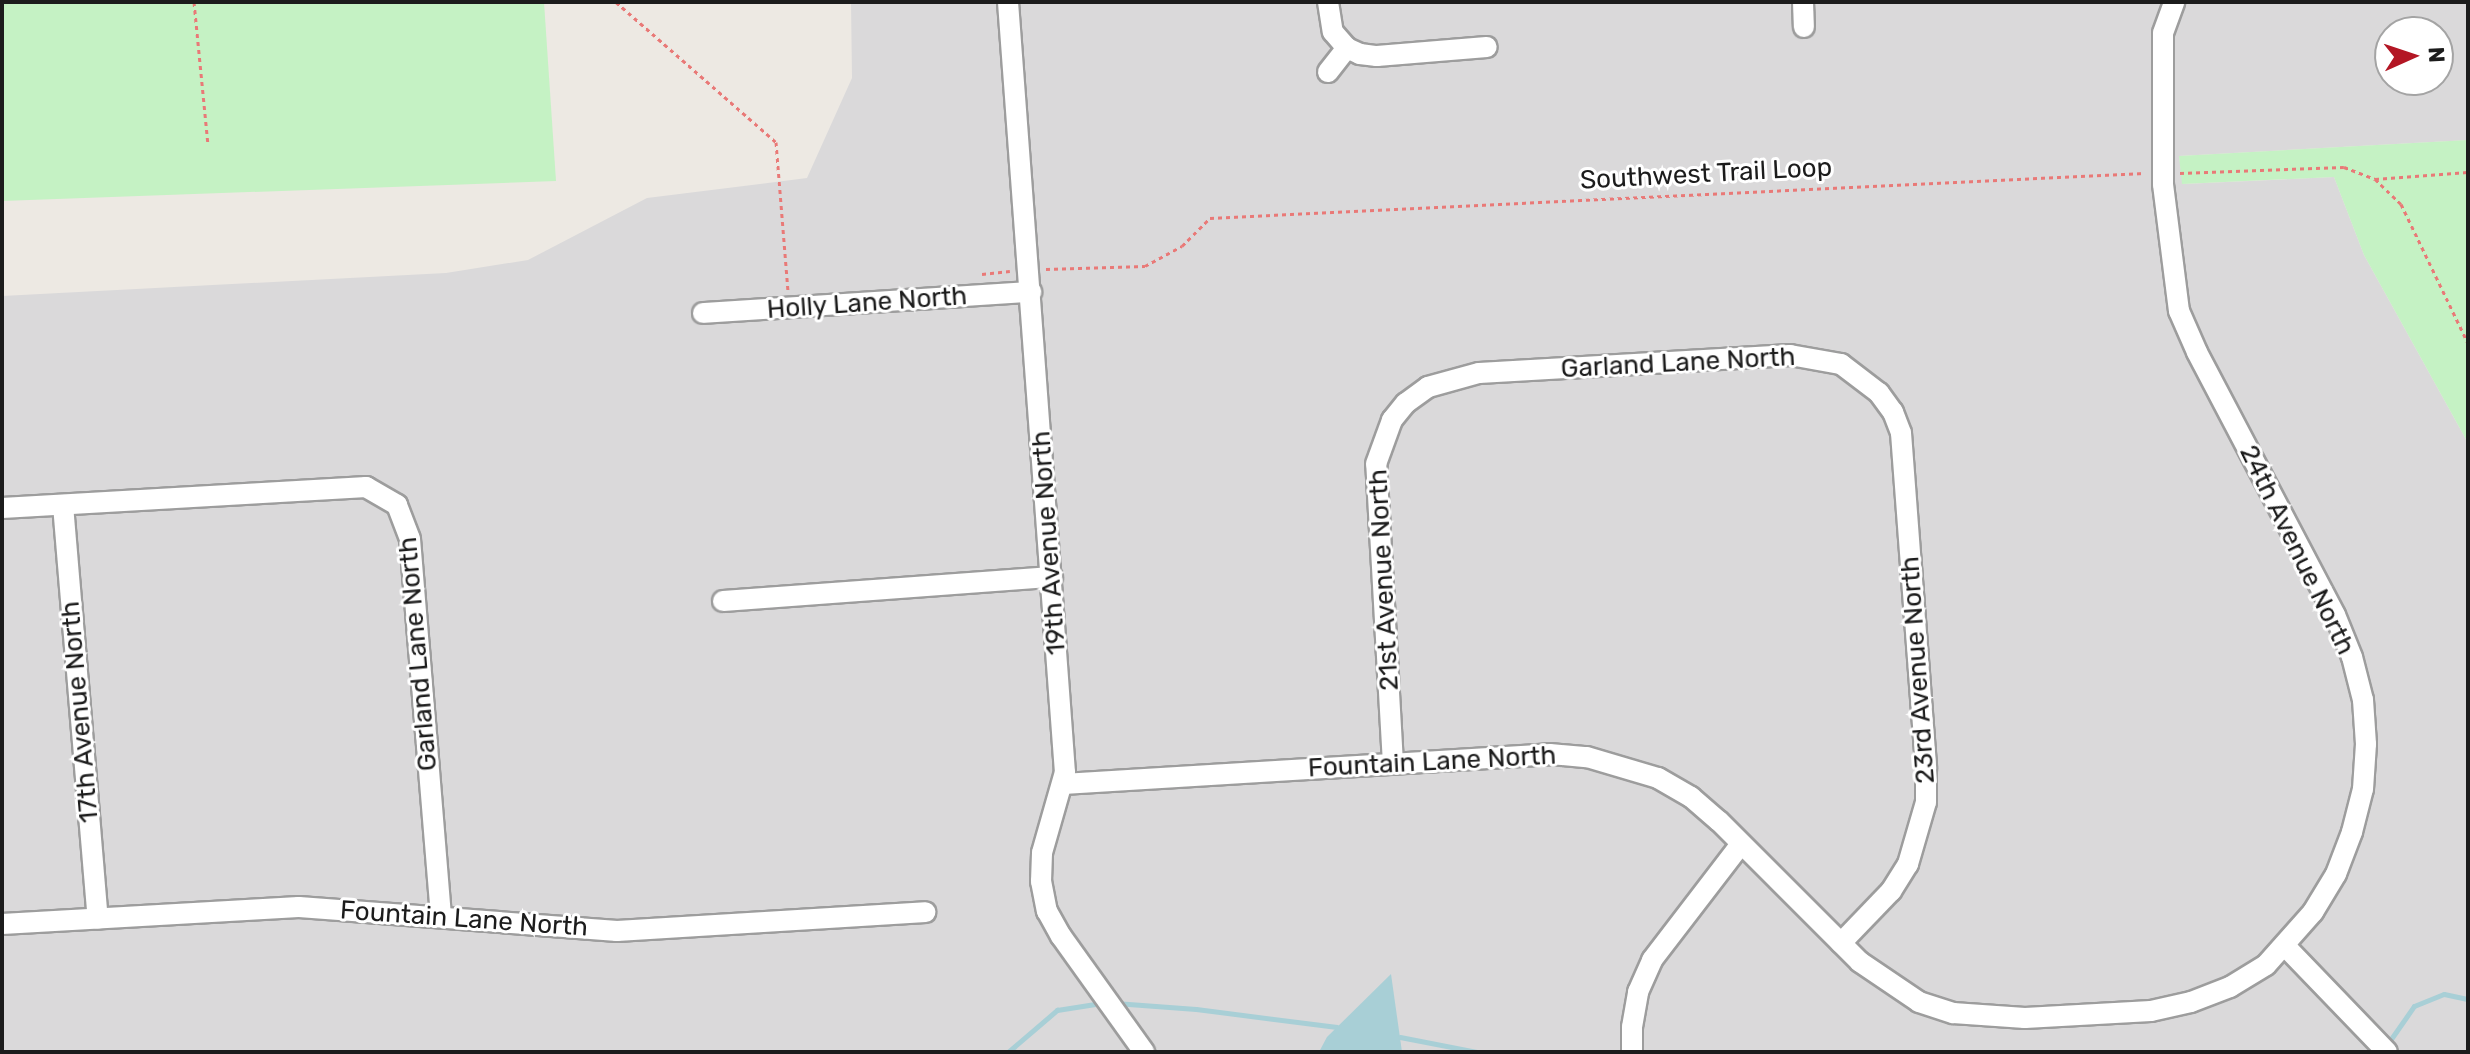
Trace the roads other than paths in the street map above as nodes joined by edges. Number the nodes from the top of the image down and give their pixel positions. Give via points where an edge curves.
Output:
1 (1008, 2) edge
2 (1328, 2) edge
3 (1803, 2) edge
4 (2174, 2) edge
5 (1804, 27) dead end
6 (1487, 47) dead end
7 (1347, 48) junction
8 (1328, 72) dead end
9 (1031, 292) junction
10 (703, 313) dead end
11 (1406, 403) joint
12 (1904, 455) joint
13 (63, 505) junction
14 (2, 508) edge
15 (1052, 577) junction
16 (723, 601) dead end
17 (1393, 764) junction
18 (1063, 784) junction
19 (1741, 844) junction
20 (925, 912) dead end
21 (441, 917) junction
22 (98, 919) junction
23 (2, 924) edge
24 (1841, 943) junction
25 (2285, 946) junction
26 (1144, 1052) edge
27 (1632, 1052) edge
28 (2387, 1052) edge

1 - 9 street, 19th Avenue North
2 - 7 street via 1333,32
3 - 5 street
4 - 25 street, 24th Avenue North via 2163,33 2163,173 2179,311 2335,615 2363,700 2363,789 2352,832 2336,874
6 - 7 street via 1377,56
7 - 8 street
9 - 10 street, Holly Lane North
9 - 15 street, 19th Avenue North
11 - 12 street, Garland Lane North via 1428,387 1479,373 1816,357 1841,364 1879,393 1893,412
11 - 17 street, 21st Avenue North via 1392,420 1376,464
12 - 24 street, 23rd Avenue North via 1926,802 1908,864 1891,891
13 - 14 street, Garland Lane North
13 - 21 street, Garland Lane North via 366,487 397,505 410,539
13 - 22 street, 17th Avenue North
15 - 16 street
15 - 18 street, 19th Avenue North
17 - 18 street, Fountain Lane North
17 - 19 street, Fountain Lane North via 1550,754 1624,765 1691,797
18 - 26 street, 19th Avenue North via 1042,853 1047,911
19 - 24 street, Fountain Lane North
19 - 27 street via 1652,960 1638,992
20 - 21 street, Fountain Lane North via 617,931
21 - 22 street, Fountain Lane North via 299,907
22 - 23 street, Fountain Lane North
24 - 25 street via 1888,984 1919,1002 1988,1018 2151,1011 2191,1002 2254,973
25 - 28 street

